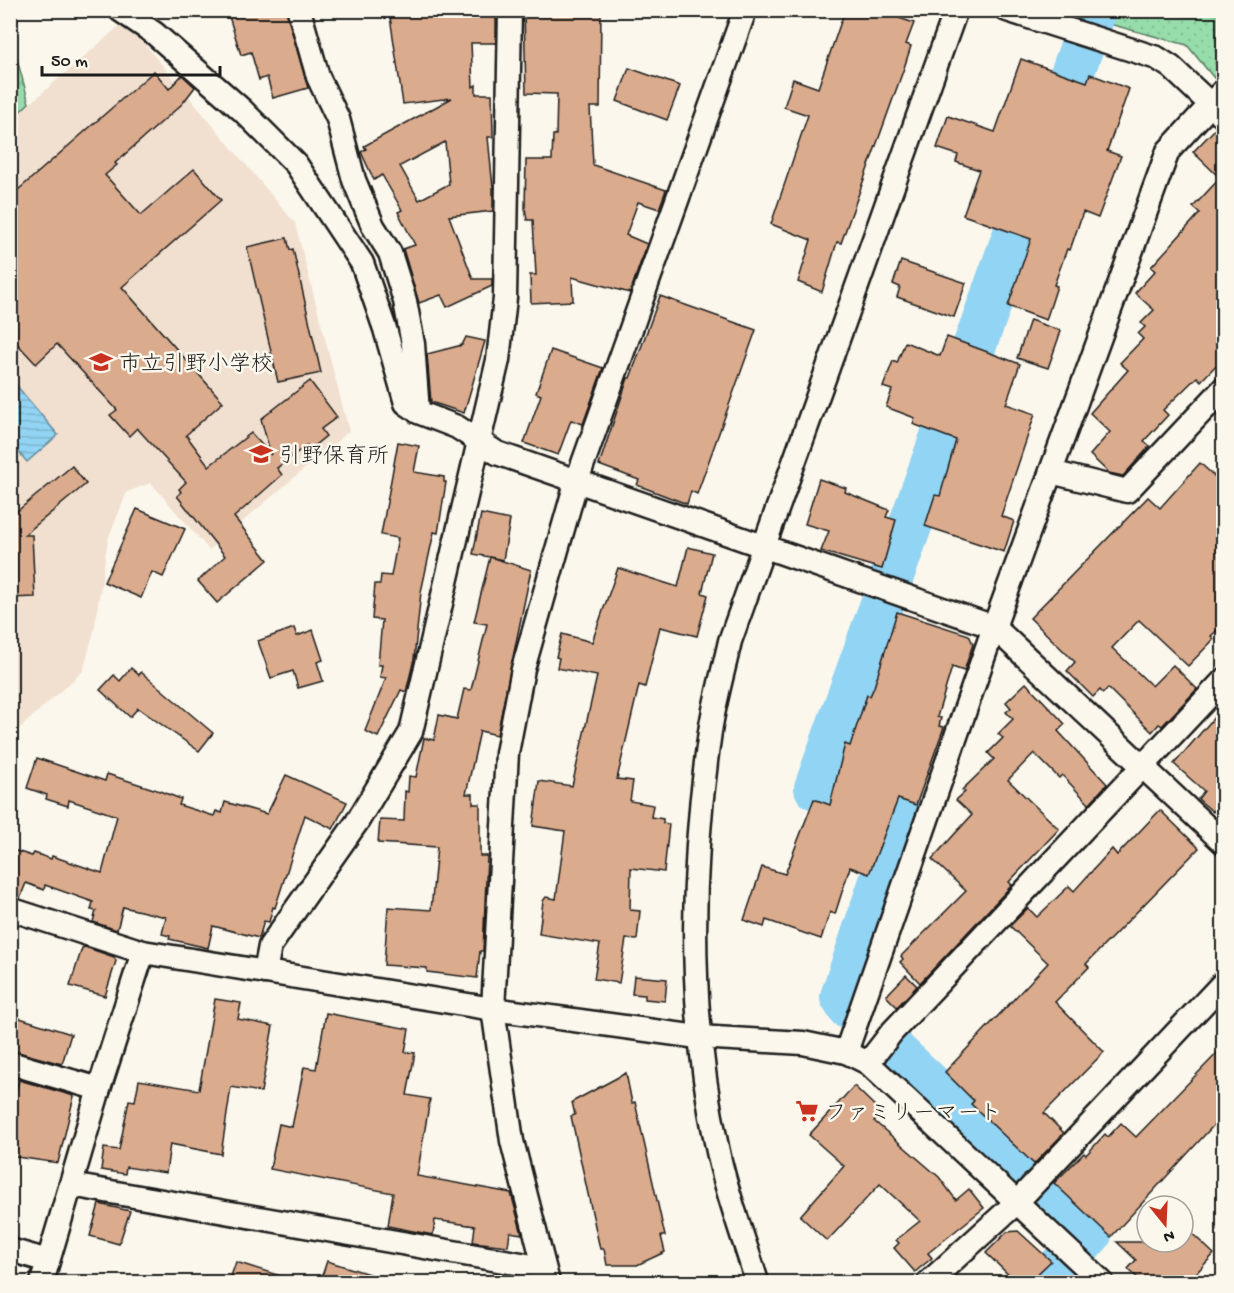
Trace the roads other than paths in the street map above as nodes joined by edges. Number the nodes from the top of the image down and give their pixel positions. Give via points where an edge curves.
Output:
1 (120, 10) edge
2 (298, 10) edge
3 (510, 10) edge
4 (745, 10) edge
5 (956, 10) edge
6 (1007, 10) edge
7 (1219, 104) edge
8 (1224, 388) edge
9 (418, 412) junction
10 (479, 440) junction
11 (1051, 472) junction
12 (576, 483) junction
13 (763, 547) junction
14 (994, 627) junction
15 (1224, 680) edge
16 (1142, 766) junction
17 (1224, 843) edge
18 (10, 909) edge
19 (143, 952) junction
20 (264, 972) junction
21 (1224, 982) edge
22 (493, 1008) junction
23 (698, 1037) junction
24 (846, 1052) junction
25 (10, 1063) edge
26 (868, 1063) junction
27 (99, 1089) junction
28 (71, 1185) junction
29 (1029, 1189) junction
30 (10, 1250) edge
31 (45, 1272) edge
32 (546, 1275) edge
33 (757, 1282) edge
34 (929, 1282) edge
35 (1102, 1282) edge

1 - 9 street via 154,33 207,79 296,164 362,263 406,403
2 - 9 street via 318,77 338,119 354,180 373,226 390,253 405,301
3 - 10 street via 506,298 498,360
4 - 12 street
5 - 13 street
6 - 7 street via 1164,63
7 - 11 street via 1168,151
8 - 11 street via 1127,491
9 - 10 street
10 - 12 street via 497,453
10 - 20 street via 411,732 357,822 270,946
11 - 14 street
12 - 13 street
12 - 22 street via 523,669 507,753
13 - 14 street
13 - 23 street via 730,641 709,737 697,849 694,925
14 - 16 street
14 - 24 street
15 - 16 street
16 - 17 street
16 - 26 street via 892,1032
18 - 19 street
19 - 20 street
19 - 27 street
20 - 22 street
21 - 29 street
22 - 23 street
22 - 32 street via 512,1141
23 - 24 street via 803,1043
23 - 33 street via 717,1149
24 - 26 street
25 - 27 street
26 - 29 street
27 - 28 street
28 - 31 street
28 - 32 street
29 - 34 street
29 - 35 street via 1072,1254
30 - 31 street

